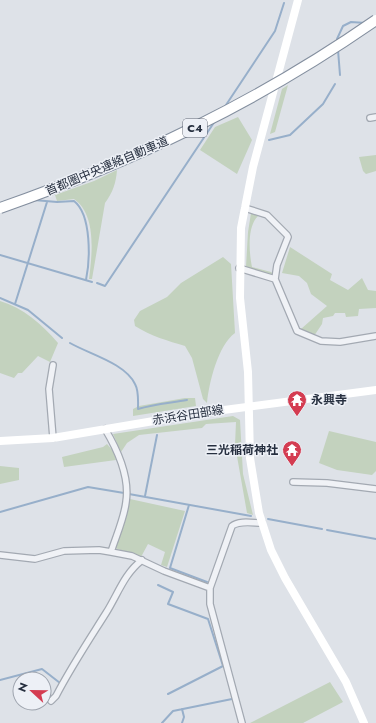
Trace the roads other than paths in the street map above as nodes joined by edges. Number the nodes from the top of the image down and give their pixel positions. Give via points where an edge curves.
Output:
1 (298, 0) edge
2 (376, 20) edge
3 (0, 208) edge
4 (245, 208) junction
5 (239, 268) junction
6 (275, 279) junction
7 (376, 336) edge
8 (53, 365) dead end
9 (376, 390) edge
10 (249, 406) junction
11 (105, 429) junction
12 (53, 438) junction
13 (0, 441) edge
14 (293, 482) dead end
15 (376, 489) edge
16 (262, 523) junction
17 (111, 552) junction
18 (0, 555) edge
19 (142, 560) junction
20 (210, 588) junction
21 (52, 700) edge
22 (242, 723) edge
23 (364, 723) edge

1 - 4 street via 253,167
2 - 3 highway, 首都圏中央連絡自動車道 / C4, bridge via 293,73 182,134 70,184
4 - 5 street
4 - 6 street via 267,215 287,235
5 - 6 street
5 - 10 street
6 - 7 street via 297,331 321,341 340,342
8 - 12 street via 49,389
9 - 10 street, 赤浜谷田部線
10 - 11 street, 赤浜谷田部線
10 - 16 street via 251,475
11 - 12 street, 赤浜谷田部線
11 - 17 street via 115,446 127,491 126,503
12 - 13 street, 赤浜谷田部線
14 - 15 street
16 - 20 street via 232,526
16 - 23 street via 275,559 346,682
17 - 18 street via 64,551 36,559
17 - 19 street
19 - 20 street
19 - 21 street via 126,575 107,612
20 - 22 street via 210,604

